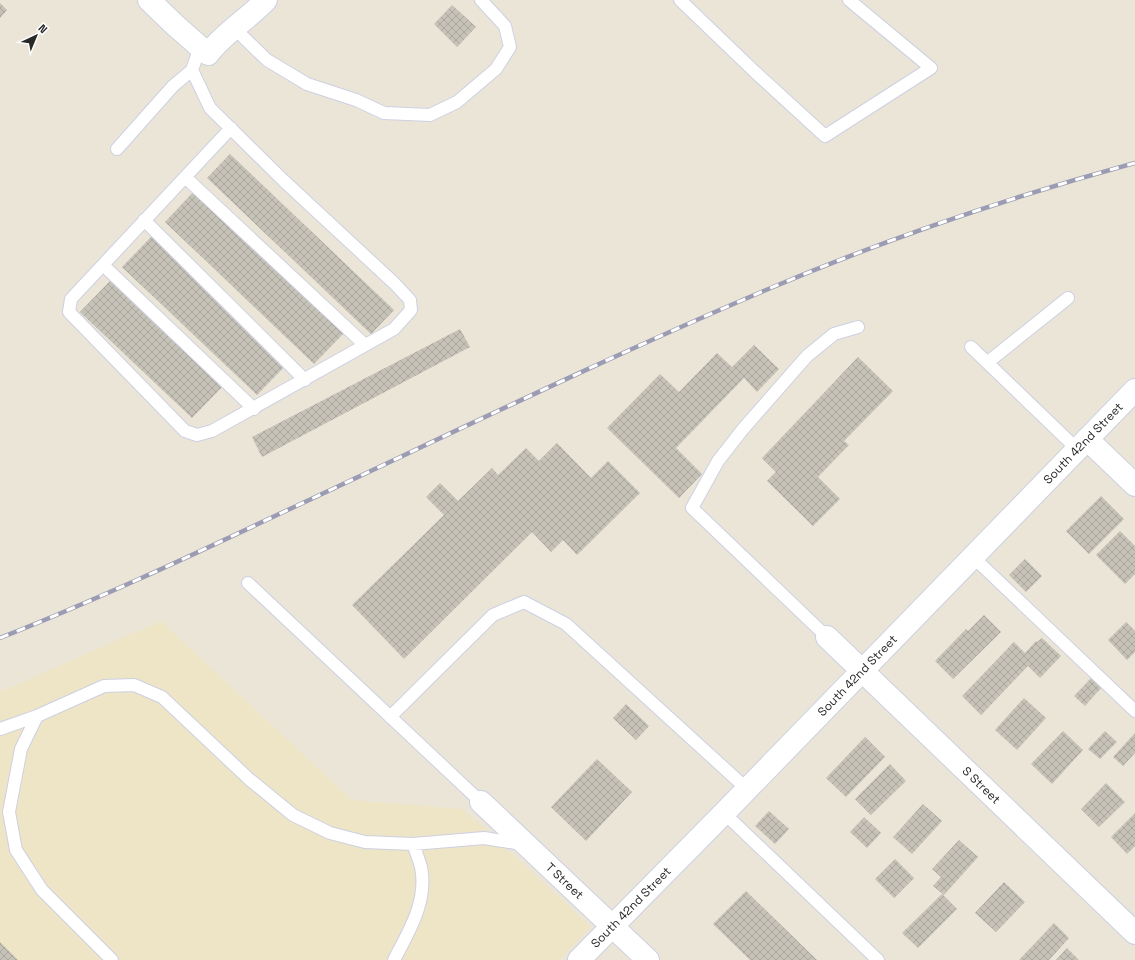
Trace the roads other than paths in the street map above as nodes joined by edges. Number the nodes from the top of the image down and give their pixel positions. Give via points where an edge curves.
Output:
1 (149, 0) edge
2 (266, 0) edge
3 (481, 0) edge
4 (680, 0) edge
5 (850, 0) edge
6 (235, 29) junction
7 (204, 50) junction
8 (192, 70) junction
9 (231, 128) junction
10 (117, 148) dead end
11 (185, 177) junction
12 (144, 220) junction
13 (103, 265) junction
14 (1068, 298) dead end
15 (858, 327) dead end
16 (365, 345) junction
17 (971, 347) dead end
18 (988, 362) junction
19 (305, 380) junction
20 (1135, 390) edge
21 (254, 409) junction
22 (1082, 444) junction
23 (1135, 485) edge
24 (973, 557) junction
25 (248, 583) dead end
26 (827, 637) joint
27 (862, 671) junction
28 (1135, 711) edge
29 (37, 716) junction
30 (390, 717) junction
31 (0, 729) edge
32 (747, 789) junction
33 (481, 802) joint
34 (4, 809) edge
35 (724, 813) junction
36 (413, 844) junction
37 (526, 845) junction
38 (613, 927) junction
39 (1135, 934) edge
40 (112, 960) edge
41 (394, 960) edge
42 (579, 960) edge
43 (648, 960) edge
44 (878, 960) edge

1 - 7 street
2 - 6 street
3 - 6 lane via 505,26 510,47 496,68 457,102 430,115 384,113 356,100 307,84 267,60
4 - 5 lane via 825,136 931,68
6 - 7 street via 216,45
7 - 8 lane
8 - 9 lane via 210,108
8 - 10 lane via 173,86
9 - 11 lane
9 - 16 lane via 410,300 411,310 394,329
11 - 12 lane
11 - 16 lane
12 - 13 lane
12 - 19 lane
13 - 21 lane
13 - 21 lane via 71,299 69,312 186,431 197,435 212,431
14 - 18 lane
15 - 26 lane via 834,334 807,356 718,461 692,508
16 - 19 lane
17 - 18 lane
18 - 22 lane
19 - 21 lane
20 - 22 street, South 42nd Street
22 - 23 street
22 - 24 street, South 42nd Street
24 - 27 street, South 42nd Street
24 - 28 lane
25 - 30 lane
26 - 27 street, S Street
27 - 32 street, South 42nd Street
27 - 39 street, S Street
29 - 31 lane
29 - 34 lane via 21,749
29 - 36 lane via 104,686 134,685 162,697 249,779 293,815 330,834 365,842
30 - 32 lane via 493,615 524,602 566,624
30 - 33 lane
32 - 35 street, South 42nd Street
33 - 37 street, T Street
34 - 40 lane via 16,850 42,890
35 - 38 street, South 42nd Street
35 - 44 lane
36 - 37 lane via 484,838
36 - 41 lane via 421,867 423,891 414,922
37 - 38 street, T Street
38 - 42 street, South 42nd Street
38 - 43 street, T Street

